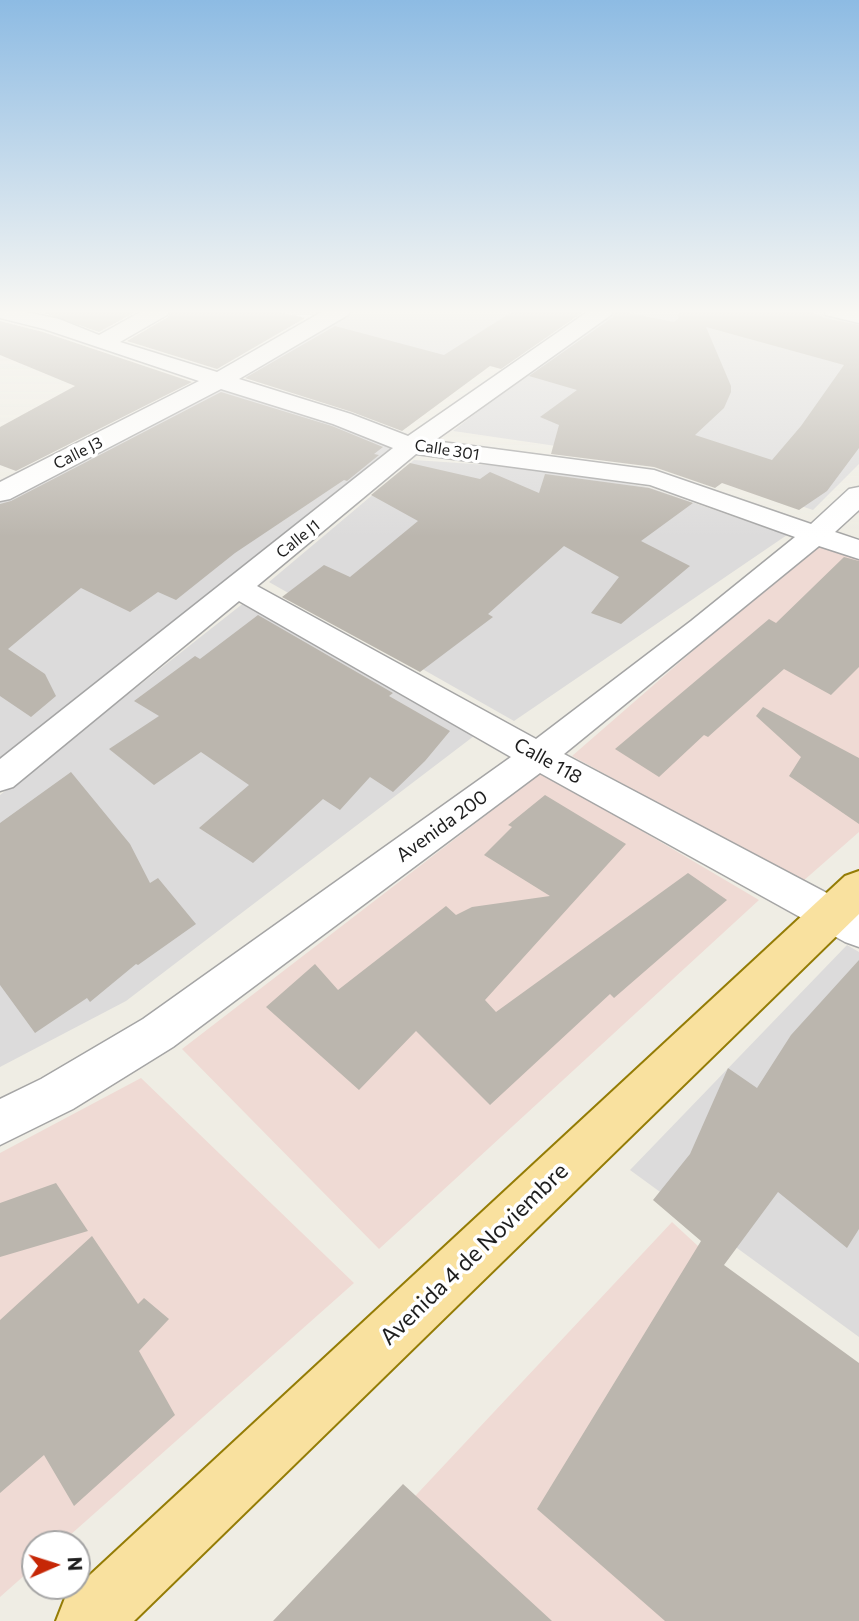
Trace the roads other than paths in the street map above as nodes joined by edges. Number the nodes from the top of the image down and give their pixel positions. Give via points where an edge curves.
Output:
1 (209, 386) edge
2 (238, 386) edge
3 (496, 386) edge
4 (411, 446) junction
5 (0, 493) edge
6 (859, 495) edge
7 (816, 534) junction
8 (859, 550) edge
9 (238, 588) junction
10 (538, 756) junction
11 (0, 778) edge
12 (850, 911) edge
13 (0, 1123) edge
14 (88, 1621) edge

1 - 5 street, Calle J3
2 - 4 street, Calle 301
3 - 4 street, Calle J1
4 - 7 street, Calle 301 via 654,478
4 - 9 street, Calle J1
6 - 7 street, Avenida 200
7 - 8 street, Calle 301
7 - 10 street, Avenida 200
9 - 10 street, Calle 118
9 - 11 street, Calle J1
10 - 12 street, Calle 118
10 - 13 street, Avenida 200 via 158,1033
12 - 14 main road, Avenida 4 de Noviembre

